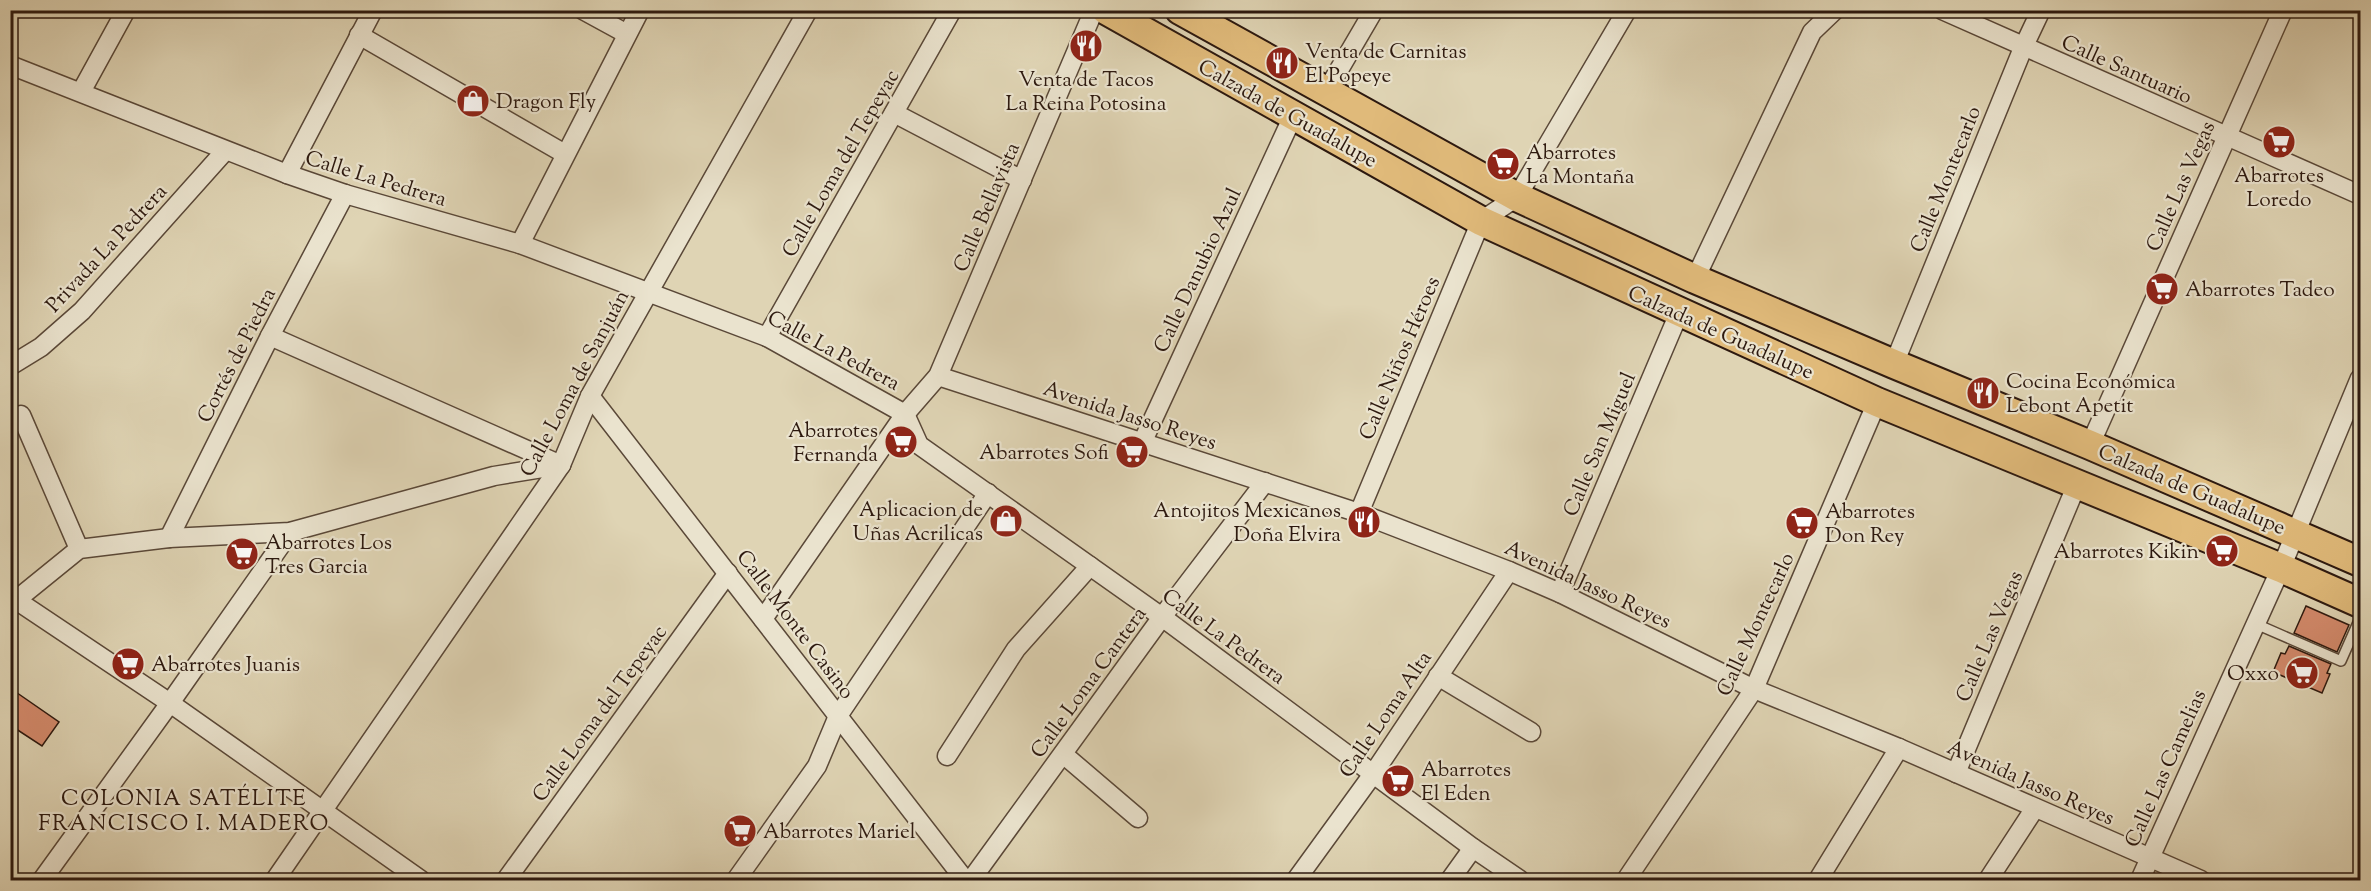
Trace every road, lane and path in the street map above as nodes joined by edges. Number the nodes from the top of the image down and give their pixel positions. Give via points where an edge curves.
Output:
1 (126, 10) edge
2 (373, 10) edge
3 (583, 10) edge
4 (640, 10) edge
5 (808, 10) edge
6 (952, 10) edge
7 (1094, 10) edge
8 (1106, 10) edge
9 (1180, 10) edge
10 (1374, 10) edge
11 (1627, 10) edge
12 (1835, 10) edge
13 (1942, 10) edge
14 (2041, 10) edge
15 (2283, 10) edge
16 (627, 34) junction
17 (359, 35) junction
18 (2023, 48) junction
19 (10, 65) edge
20 (81, 92) junction
21 (1326, 92) junction
22 (894, 113) junction
23 (1293, 116) junction
24 (2226, 137) junction
25 (225, 151) junction
26 (565, 154) junction
27 (287, 174) junction
28 (1022, 180) junction
29 (345, 194) junction
30 (2361, 195) edge
31 (1516, 197) junction
32 (1481, 221) junction
33 (520, 244) junction
34 (1695, 279) junction
35 (648, 293) junction
36 (1679, 313) junction
37 (270, 336) junction
38 (767, 337) junction
39 (1894, 364) junction
40 (10, 366) edge
41 (938, 376) junction
42 (2361, 378) edge
43 (590, 396) junction
44 (1877, 402) junction
45 (905, 414) junction
46 (21, 415) dead end
47 (1142, 443) junction
48 (2090, 445) junction
49 (561, 465) junction
50 (1265, 482) junction
51 (2077, 484) junction
52 (988, 493) junction
53 (1359, 513) junction
54 (290, 531) junction
55 (2295, 533) junction
56 (169, 538) junction
57 (79, 549) junction
58 (2361, 562) edge
59 (1090, 566) junction
60 (2281, 568) junction
61 (1509, 571) junction
62 (728, 573) junction
63 (1560, 593) junction
64 (12, 602) edge
65 (2361, 603) edge
66 (1162, 617) junction
67 (2361, 618) edge
68 (764, 619) junction
69 (2256, 624) junction
70 (1438, 676) junction
71 (1754, 689) junction
72 (170, 703) junction
73 (838, 716) junction
74 (1531, 732) dead end
75 (1899, 748) junction
76 (1063, 754) junction
77 (947, 756) dead end
78 (1956, 773) junction
79 (1373, 774) junction
80 (2035, 808) junction
81 (323, 813) junction
82 (1138, 818) dead end
83 (1473, 848) junction
84 (2149, 858) junction
85 (42, 880) edge
86 (274, 880) edge
87 (421, 880) edge
88 (506, 880) edge
89 (736, 880) edge
90 (965, 880) edge
91 (971, 880) edge
92 (1296, 880) edge
93 (1450, 880) edge
94 (1520, 880) edge
95 (1626, 880) edge
96 (1818, 880) edge
97 (1988, 880) edge
98 (2140, 880) edge
99 (2201, 880) edge

1 - 20 street
2 - 17 street
3 - 16 street
4 - 16 street
5 - 35 street, Calle Loma de Sanjuán
6 - 22 street, Calle Loma del Tepeyac
7 - 28 street, Calle Bellavista
8 - 23 main road, Calzada de Guadalupe
9 - 21 main road, Calzada de Guadalupe
10 - 21 street
11 - 31 street
12 - 34 street via 1812,32
13 - 18 street, Calle Santuario
14 - 18 street, Calle Montecarlo
15 - 24 street, Calle Las Vegas
16 - 26 street
17 - 26 street
17 - 27 street
18 - 24 street, Calle Santuario
18 - 39 street, Calle Montecarlo
19 - 20 street, Calle La Pedrera
20 - 25 street, Calle La Pedrera
21 - 31 main road, Calzada de Guadalupe
22 - 28 street
22 - 38 street, Calle Loma del Tepeyac
23 - 32 main road, Calzada de Guadalupe
23 - 47 street, Calle Danubio Azul
24 - 30 street, Calle Santuario
24 - 48 street, Calle Las Vegas
25 - 27 street, Calle La Pedrera
25 - 40 street, Privada La Pedrera via 82,311 41,347
26 - 33 street
27 - 29 street, Calle La Pedrera
28 - 41 street, Calle Bellavista
29 - 33 street, Calle La Pedrera
29 - 37 street, Cortés de Piedra
31 - 32 street
31 - 34 main road, Calzada de Guadalupe
32 - 36 main road, Calzada de Guadalupe
32 - 53 street, Calle Niños Héroes
33 - 35 street, Calle La Pedrera
34 - 39 main road, Calzada de Guadalupe
35 - 38 street, Calle La Pedrera
35 - 43 street, Calle Loma de Sanjuán
36 - 44 main road, Calzada de Guadalupe
36 - 63 street, Calle San Miguel
37 - 49 street
37 - 56 street, Cortés de Piedra
38 - 45 street, Calle La Pedrera
39 - 48 main road, Calzada de Guadalupe
41 - 45 street, Calle Bellavista
41 - 47 street, Avenida Jasso Reyes
42 - 55 street, Calle Las Camelias
43 - 49 street, Calle Loma de Sanjuán
43 - 62 street, Calle Monte Casino
44 - 51 main road, Calzada de Guadalupe
44 - 71 street, Calle Montecarlo
45 - 52 street, Calle La Pedrera via 919,445
45 - 68 street
46 - 57 street
47 - 50 street, Avenida Jasso Reyes
48 - 55 main road, Calzada de Guadalupe
49 - 54 street via 494,476
49 - 81 street, Calle Loma de Sanjuán
50 - 53 street, Avenida Jasso Reyes
50 - 66 street, Calle Loma Cantera
51 - 60 main road, Calzada de Guadalupe
51 - 78 street, Calle Las Vegas
52 - 59 street, Calle La Pedrera
52 - 73 street
53 - 61 street, Avenida Jasso Reyes
54 - 56 street
54 - 72 street
55 - 58 main road, Calzada de Guadalupe
55 - 60 street, Calle Las Camelias
56 - 57 street
57 - 64 street
59 - 66 street, Calle La Pedrera
59 - 77 street via 1016,649
60 - 65 main road, Calzada de Guadalupe
60 - 69 street, Calle Las Camelias
61 - 63 street, Avenida Jasso Reyes
61 - 70 street, Calle Loma Alta
62 - 68 street, Calle Monte Casino
62 - 88 street, Calle Loma del Tepeyac
63 - 71 street, Avenida Jasso Reyes
64 - 72 street
66 - 76 street, Calle Loma Cantera
66 - 79 street, Calle La Pedrera
67 - 69 lane via 2341,661
68 - 73 street, Calle Monte Casino
69 - 84 street, Calle Las Camelias
70 - 74 street
70 - 79 street, Calle Loma Alta
71 - 75 street, Avenida Jasso Reyes
71 - 95 street, Calle Montecarlo
72 - 81 street
72 - 85 street
73 - 89 street via 817,766
73 - 90 street, Calle Monte Casino
75 - 78 street, Avenida Jasso Reyes
75 - 96 street
76 - 82 street
76 - 91 street, Calle Loma Cantera
78 - 80 street, Avenida Jasso Reyes
79 - 83 street, Calle La Pedrera
79 - 92 street, Calle Loma Alta
80 - 84 street, Avenida Jasso Reyes
80 - 97 street
81 - 86 street, Calle Loma de Sanjuán
81 - 87 street
83 - 93 street
83 - 94 street, Calle La Pedrera
84 - 98 street, Calle Las Camelias
84 - 99 street, Avenida Jasso Reyes

